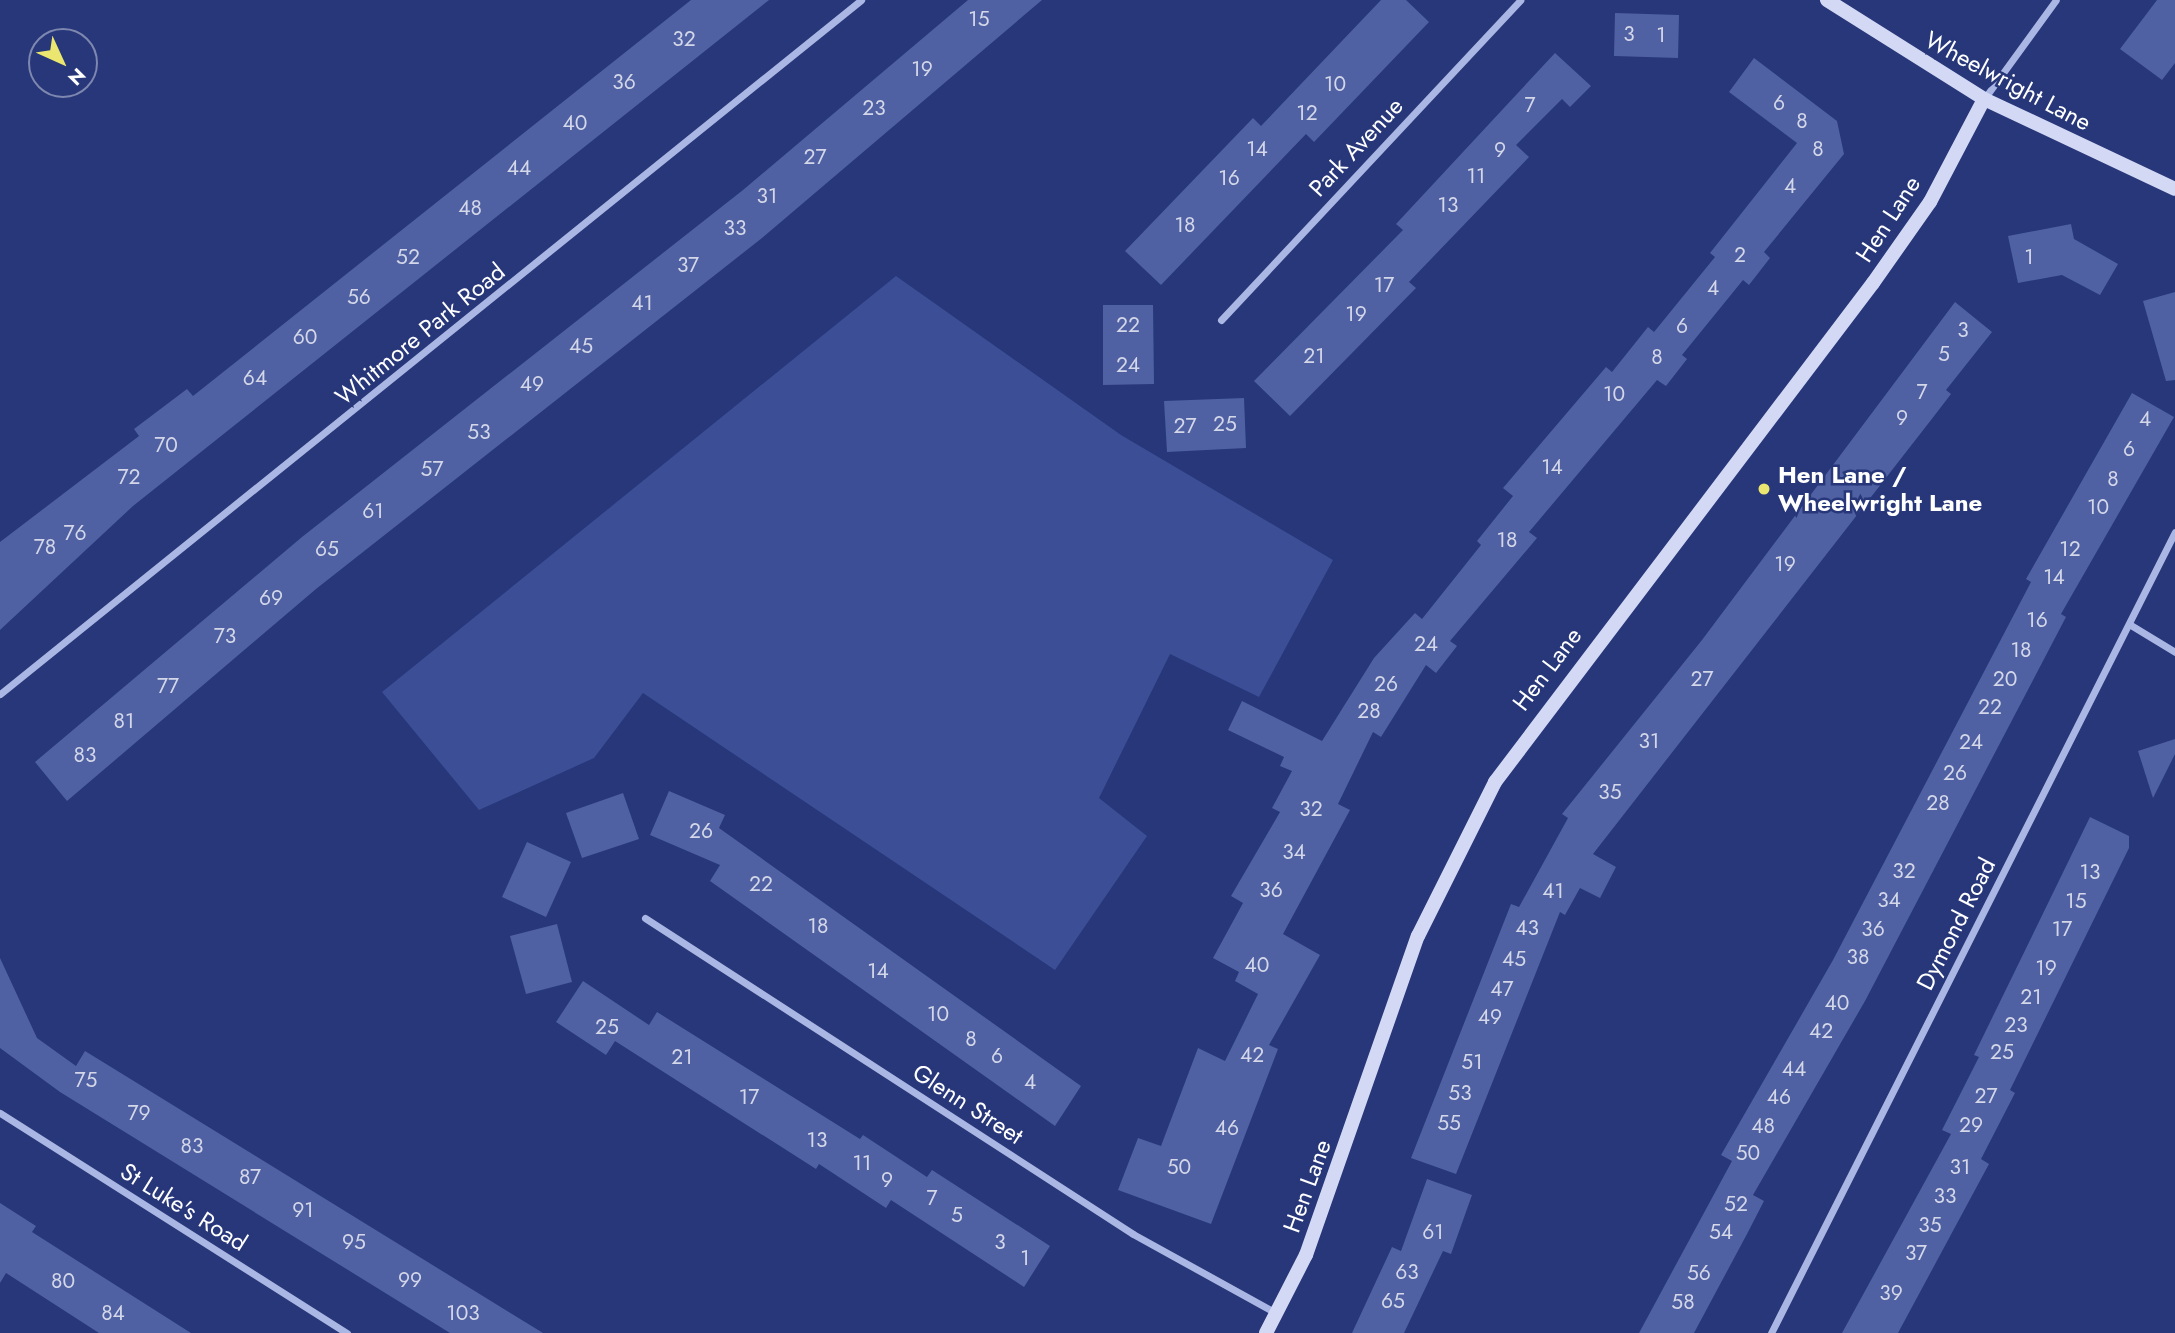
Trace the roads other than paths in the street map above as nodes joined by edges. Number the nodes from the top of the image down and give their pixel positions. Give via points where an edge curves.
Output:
1 (861, 0) edge
2 (1520, 0) edge
3 (1827, 0) edge
4 (2056, 0) edge
5 (1984, 99) junction
6 (2175, 190) edge
7 (1222, 320) dead end
8 (2175, 532) edge
9 (2129, 624) junction
10 (2175, 652) edge
11 (0, 694) edge
12 (645, 918) dead end
13 (0, 1113) edge
14 (1276, 1314) junction
15 (346, 1333) edge
16 (1266, 1333) edge
17 (1771, 1333) edge

1 - 11 street, Whitmore Park Road
2 - 7 street, Park Avenue
3 - 5 street, Wheelwright Lane
4 - 5 street
5 - 6 street, Wheelwright Lane
5 - 14 street, Hen Lane via 1930,202 1873,283 1494,782 1418,936 1306,1255
8 - 9 street, Dymond Road
9 - 10 street
9 - 17 street, Dymond Road
12 - 14 street, Glenn Street via 1133,1234
13 - 15 street, St Luke's Road
14 - 16 street, Hen Lane

